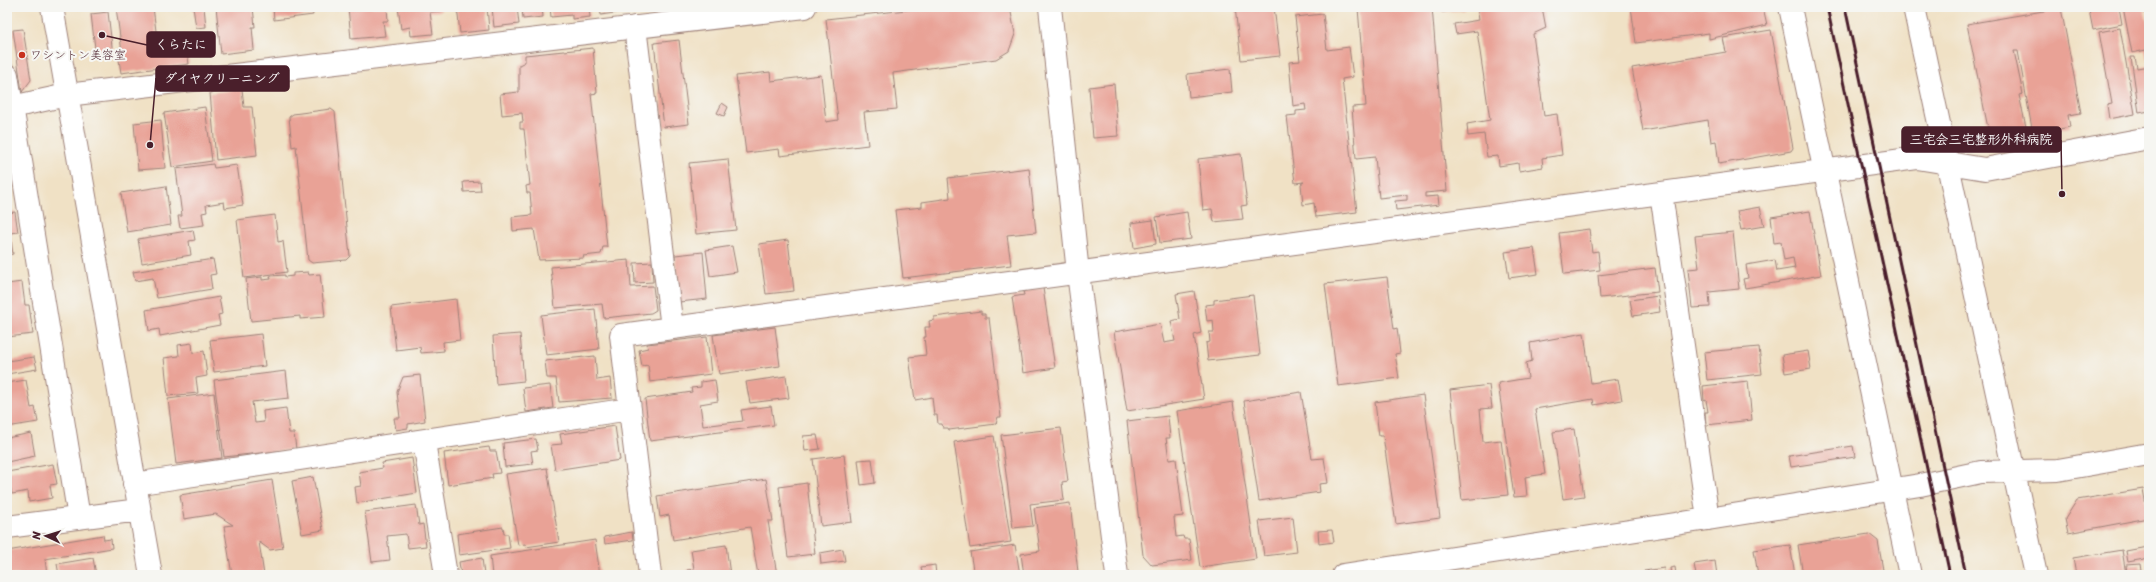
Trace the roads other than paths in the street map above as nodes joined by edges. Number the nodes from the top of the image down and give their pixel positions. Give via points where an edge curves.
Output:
1 (52, 7) edge
2 (805, 7) edge
3 (1050, 7) edge
4 (1790, 7) edge
5 (1914, 7) edge
6 (636, 27) junction
7 (7, 75) edge
8 (67, 95) junction
9 (9, 108) edge
10 (2149, 138) edge
11 (1948, 163) junction
12 (1824, 171) junction
13 (1661, 193) junction
14 (1078, 273) junction
15 (672, 328) junction
16 (630, 409) junction
17 (424, 442) junction
18 (2149, 454) edge
19 (2014, 472) junction
20 (134, 484) junction
21 (1892, 488) junction
22 (139, 510) junction
23 (79, 518) junction
24 (1708, 519) junction
25 (7, 527) edge
26 (152, 575) edge
27 (446, 575) edge
28 (650, 575) edge
29 (1117, 575) edge
30 (1343, 575) edge
31 (1910, 575) edge
32 (2036, 575) edge

1 - 8 street
2 - 6 street
3 - 14 street
4 - 12 street
5 - 11 street
6 - 8 street
6 - 15 street
7 - 9 street
8 - 9 street
8 - 20 street
9 - 23 street
10 - 11 street via 1985,169
11 - 12 street via 1917,158
11 - 19 street
12 - 13 street
12 - 21 street
13 - 14 street
13 - 24 street
14 - 15 street
14 - 29 street
15 - 16 street via 621,335
16 - 17 street
16 - 28 street
17 - 20 street
17 - 27 street
18 - 19 street via 2058,470
19 - 21 street via 1981,472 1920,485
19 - 32 street
20 - 22 street
21 - 24 street
21 - 31 street
22 - 23 street
22 - 26 street
23 - 25 street
24 - 30 street

